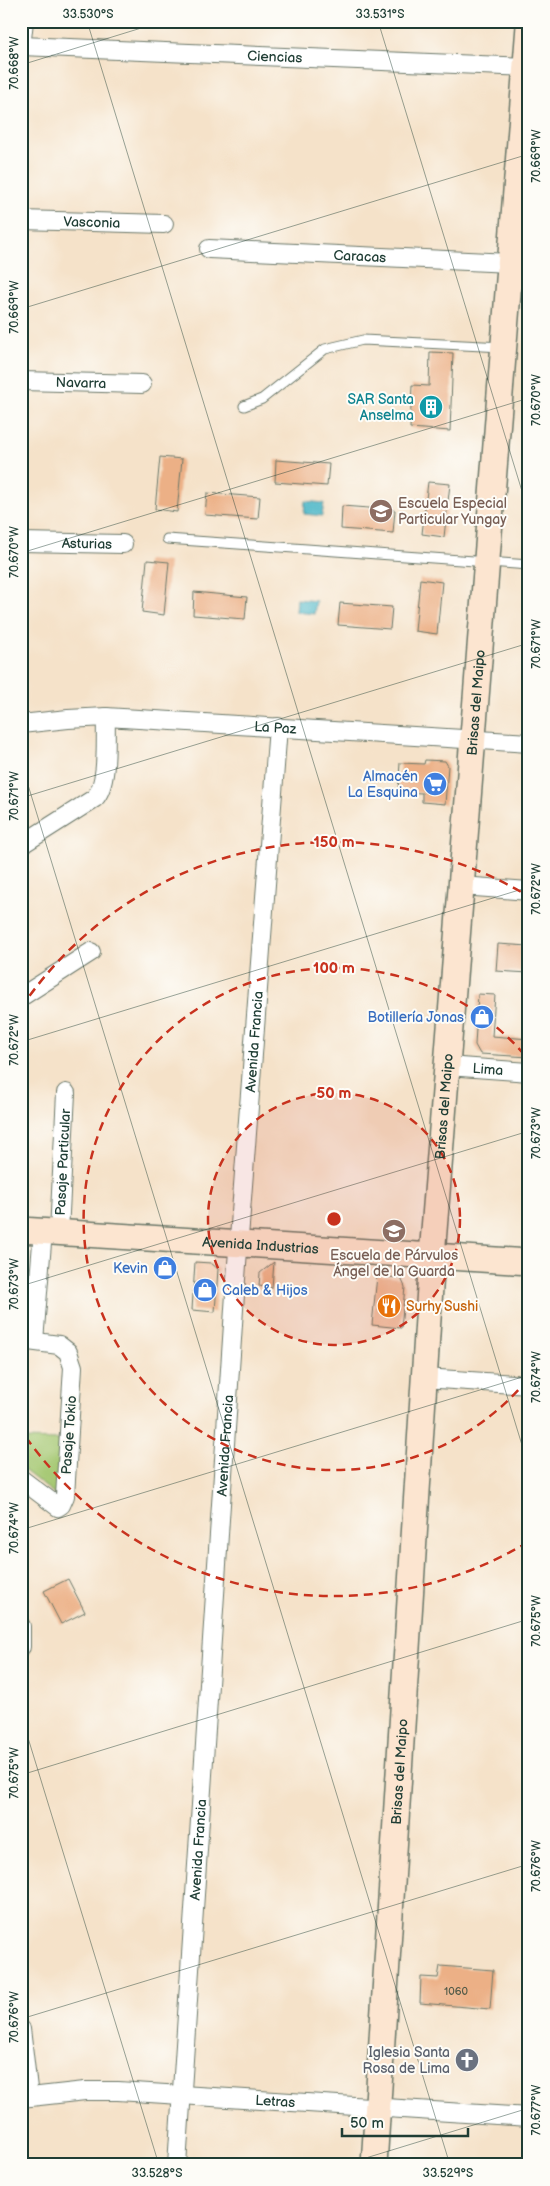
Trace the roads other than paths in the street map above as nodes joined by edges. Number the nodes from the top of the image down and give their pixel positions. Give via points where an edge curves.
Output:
1 (24, 21) edge
2 (529, 26) edge
3 (21, 47) edge
4 (527, 67) edge
5 (21, 220) edge
6 (164, 224) dead end
7 (209, 249) dead end
8 (510, 263) junction
9 (503, 347) junction
10 (21, 381) edge
11 (142, 384) dead end
12 (244, 406) dead end
13 (167, 539) dead end
14 (21, 542) edge
15 (123, 544) dead end
16 (486, 562) junction
17 (529, 565) edge
18 (106, 717) junction
19 (21, 724) edge
20 (278, 727) junction
21 (472, 739) junction
22 (529, 743) edge
23 (21, 845) edge
24 (461, 886) junction
25 (529, 891) edge
26 (91, 952) dead end
27 (21, 997) edge
28 (447, 1066) junction
29 (529, 1072) edge
30 (66, 1093) dead end
31 (41, 1231) edge
32 (239, 1244) junction
33 (432, 1256) junction
34 (529, 1262) edge
35 (28, 1340) edge
36 (424, 1378) junction
37 (529, 1384) edge
38 (21, 1479) edge
39 (21, 1626) edge
40 (21, 1647) edge
41 (21, 2029) edge
42 (182, 2095) junction
43 (25, 2097) edge
44 (378, 2108) junction
45 (529, 2117) edge
46 (177, 2165) edge
47 (374, 2165) edge

1 - 3 street
2 - 4 street, Brisas del Maipo
3 - 4 street, Ciencias
4 - 8 street, Brisas del Maipo
5 - 6 street, Vasconia
7 - 8 street, Caracas
8 - 9 street, Brisas del Maipo
9 - 12 lane via 363,340 325,349 262,399
9 - 16 street, Brisas del Maipo
10 - 11 street, Navarra
13 - 16 lane
14 - 15 street, Asturias
16 - 17 lane
16 - 21 street, Brisas del Maipo
18 - 19 street, La Paz
18 - 20 street, La Paz
18 - 23 street via 100,793
20 - 21 street, La Paz
20 - 32 street, Avenida Francia
21 - 22 street, La Paz
21 - 24 street, Brisas del Maipo
24 - 25 street
24 - 28 street, Brisas del Maipo
26 - 27 street
28 - 29 street, Lima
28 - 33 street, Brisas del Maipo
30 - 31 street, Pasaje Particular
31 - 32 street, Avenida Industrias
31 - 35 street, Pasaje Tokio
32 - 33 street, Avenida Industrias
32 - 42 street, Avenida Francia
33 - 34 street, Avenida Industrias
33 - 36 street, Brisas del Maipo
35 - 38 street, Pasaje Tokio via 58,1345 68,1352 74,1367 66,1496 62,1505 58,1507 51,1503
36 - 37 street
36 - 44 street, Brisas del Maipo
39 - 40 street
41 - 43 street
42 - 43 street, Letras via 102,2091
42 - 44 street, Letras
42 - 46 street, Avenida Francia
44 - 45 street, Letras
44 - 47 street, Brisas del Maipo

